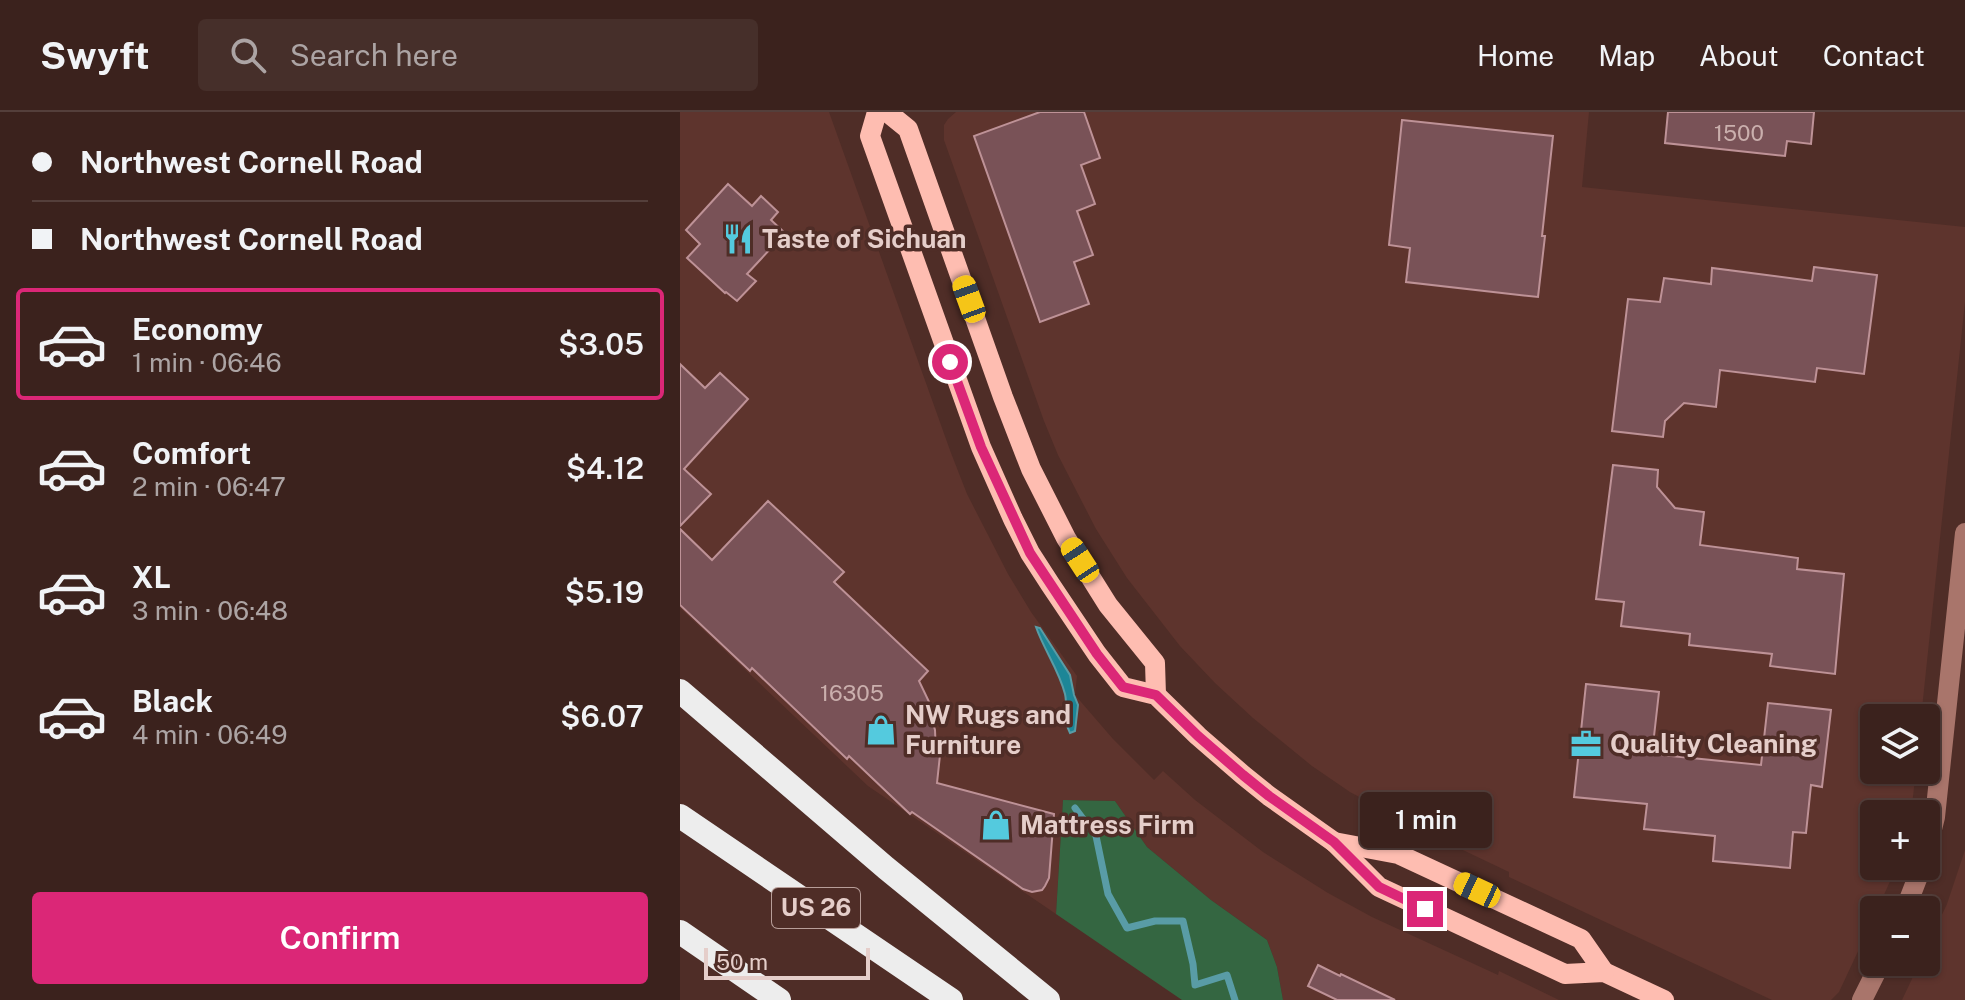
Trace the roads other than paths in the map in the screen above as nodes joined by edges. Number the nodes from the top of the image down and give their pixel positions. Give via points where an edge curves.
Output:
1 (877, 112) edge
2 (887, 112) edge
3 (1965, 533) edge
4 (680, 691) edge
5 (1156, 695) junction
6 (1937, 800) edge
7 (680, 816) edge
8 (1334, 842) junction
9 (680, 932) edge
10 (1604, 972) junction
11 (1874, 976) edge
12 (779, 1000) edge
13 (951, 1000) edge
14 (1048, 1000) edge
15 (1664, 1000) edge
16 (1862, 1000) edge

1 - 5 main road via 870,136 874,150 981,447 1013,519 1050,584 1123,687
2 - 5 main road via 908,129 1031,469 1108,605 1155,663
3 - 6 street
4 - 14 highway
5 - 8 main road via 1243,775
7 - 13 highway, US 26
8 - 10 main road via 1398,854 1581,939
8 - 10 main road via 1379,887 1565,974
9 - 12 highway
10 - 15 main road
11 - 16 street

